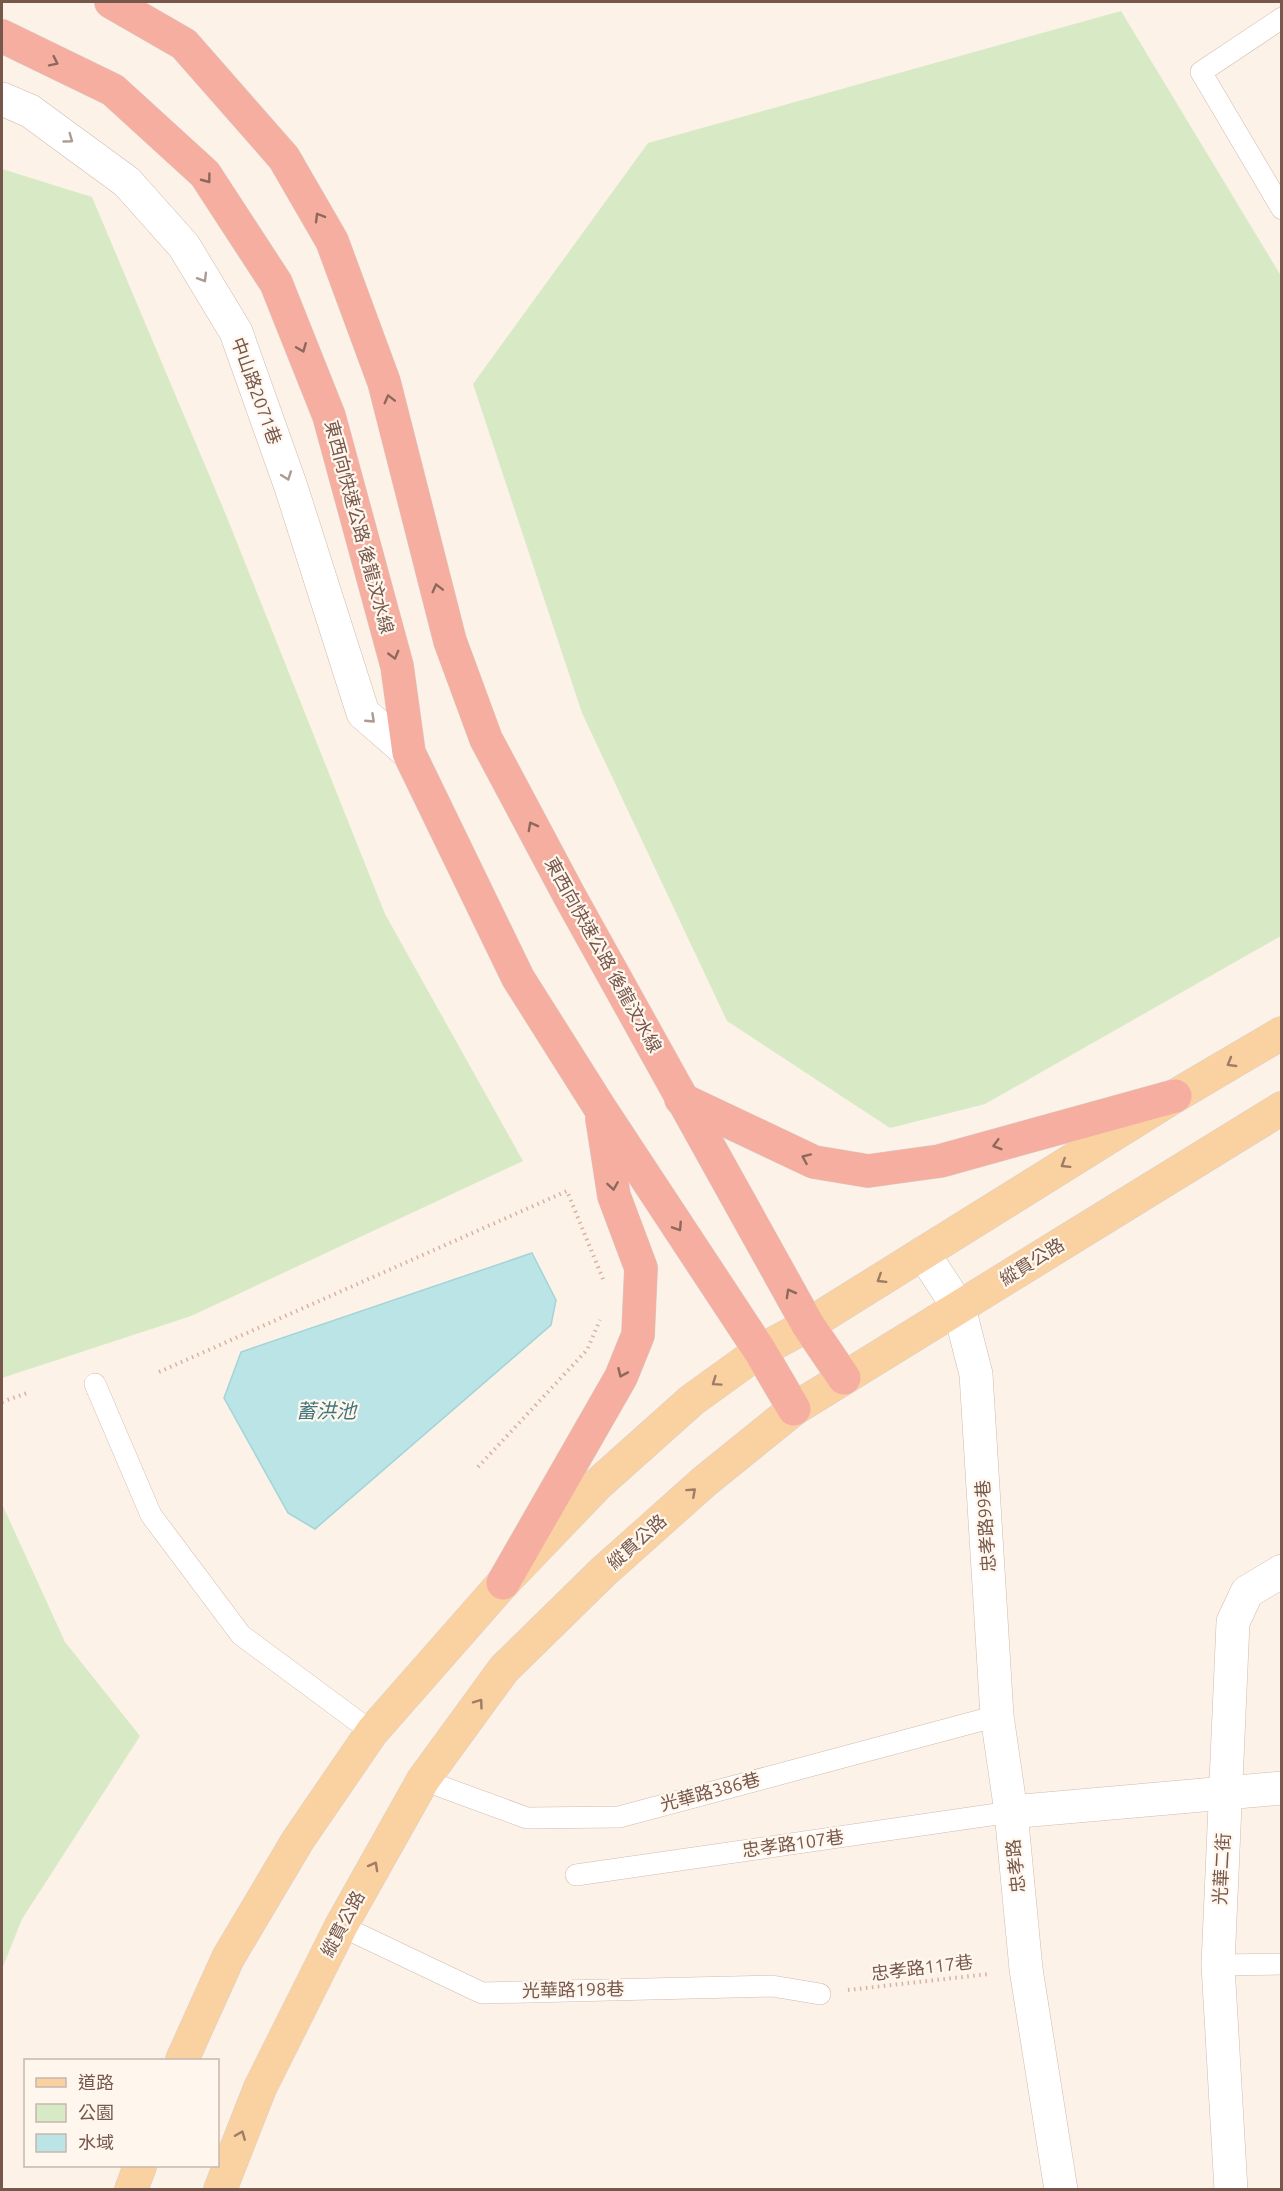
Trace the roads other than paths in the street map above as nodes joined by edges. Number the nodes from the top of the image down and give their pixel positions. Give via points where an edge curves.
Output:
1 (111, 2) edge
2 (1280, 22) edge
3 (2, 36) edge
4 (2, 99) edge
5 (1281, 209) edge
6 (409, 753) junction
7 (1281, 1033) edge
8 (1175, 1096) junction
9 (681, 1099) junction
10 (600, 1108) junction
11 (1281, 1108) edge
12 (923, 1253) junction
13 (959, 1308) junction
14 (808, 1325) junction
15 (760, 1352) junction
16 (844, 1378) junction
17 (95, 1384) dead end
18 (794, 1409) junction
19 (1281, 1571) edge
20 (503, 1583) junction
21 (997, 1716) junction
22 (372, 1732) junction
23 (423, 1780) junction
24 (1281, 1788) edge
25 (1226, 1793) junction
26 (1011, 1812) junction
27 (576, 1875) dead end
28 (340, 1926) junction
29 (1281, 1964) edge
30 (1218, 1965) junction
31 (820, 1994) road end
32 (183, 2059) edge
33 (140, 2167) edge
34 (131, 2190) edge
35 (220, 2190) edge
36 (1061, 2190) edge
37 (1231, 2190) edge

9 -> 1 highway, 東西向快速公路 後龍汶水線 via 486,739 450,641 384,382 332,241 284,158 184,44
2 - 5 lane via 1201,72
3 -> 6 highway, 東西向快速公路 後龍汶水線 via 113,90 204,174 276,283 329,416 397,666
4 -> 6 street, 中山路2071巷 via 30,111 127,182 184,246 236,332 291,487 363,712
6 - 10 highway, 東西向快速公路 後龍汶水線 via 518,978
7 -> 8 main road
8 -> 9 highway via 940,1161 868,1171 814,1162
8 -> 12 main road
14 -> 9 highway, 東西向快速公路 後龍汶水線
10 -> 15 highway, 東西向快速公路 後龍汶水線
10 -> 20 highway via 614,1196 641,1268 638,1335 621,1377
11 - 13 main road, 縱貫公路
12 - 13 street, 忠孝路99巷
12 -> 14 main road
13 - 16 main road, 縱貫公路
13 - 21 street, 忠孝路99巷 via 976,1374
14 - 15 main road
14 - 16 highway, 東西向快速公路 後龍汶水線
15 - 18 highway, 東西向快速公路 後龍汶水線
15 -> 20 main road via 692,1400 598,1484
16 - 18 main road, 縱貫公路
17 - 22 lane via 151,1515 241,1635
23 -> 18 main road, 縱貫公路 via 504,1669 603,1572 705,1481
19 - 25 street, 光華二街 via 1247,1592 1233,1622
20 - 22 main road
21 - 23 lane, 光華路386巷 via 618,1817 527,1818
21 - 26 street, 忠孝路99巷
22 - 32 main road via 298,1840 228,1958
28 -> 23 main road, 縱貫公路
24 - 25 street
25 - 26 street
25 - 30 street, 光華二街
26 - 27 lane, 忠孝路107巷
26 - 36 street, 忠孝路 via 1026,1969
28 - 31 lane, 光華路198巷 via 482,1993 772,1986
35 -> 28 main road, 縱貫公路 via 260,2088
29 - 30 lane
30 - 37 street, 光華二街
33 - 34 main road

